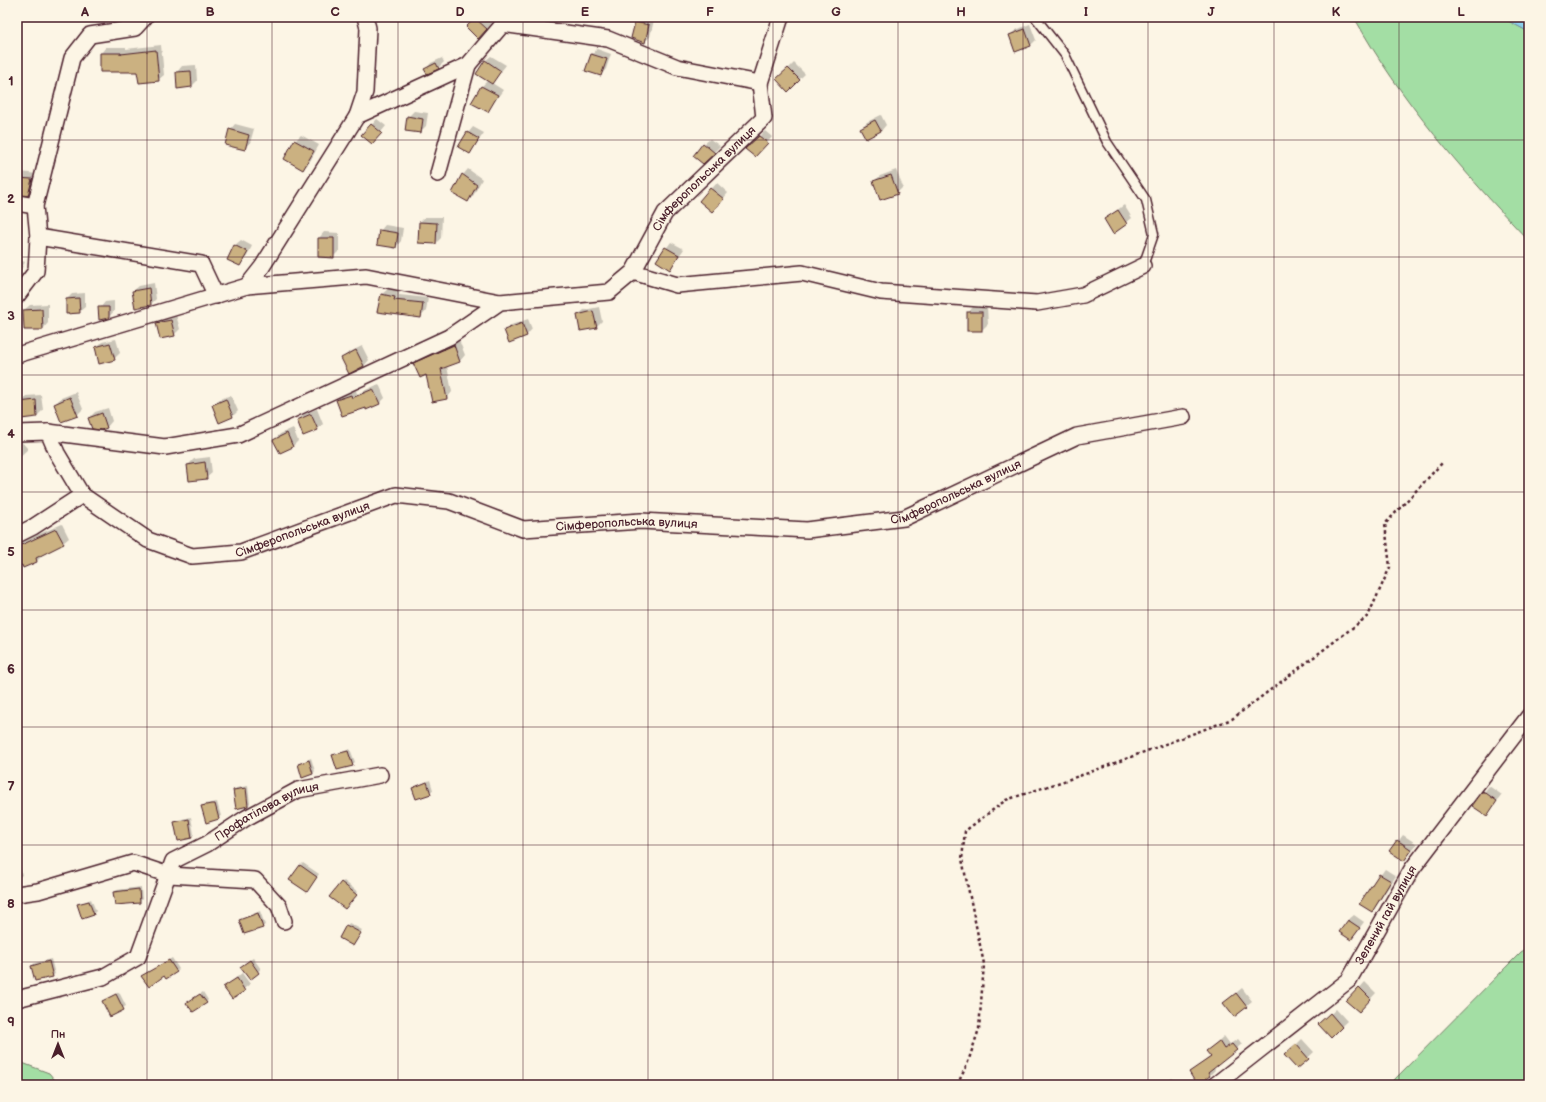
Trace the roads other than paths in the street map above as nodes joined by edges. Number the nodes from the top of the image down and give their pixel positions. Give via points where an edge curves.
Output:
1 (122, 17) edge
2 (145, 17) edge
3 (365, 17) edge
4 (781, 17) edge
5 (1035, 17) edge
6 (505, 20) edge
7 (134, 28) junction
8 (468, 65) junction
9 (760, 83) junction
10 (357, 116) junction
11 (438, 174) dead end
12 (17, 203) edge
13 (35, 206) junction
14 (38, 237) junction
15 (1143, 266) joint
16 (633, 272) junction
17 (247, 286) junction
18 (17, 296) edge
19 (216, 296) junction
20 (500, 302) junction
21 (17, 355) edge
22 (1184, 417) dead end
23 (48, 432) junction
24 (17, 433) edge
25 (82, 494) junction
26 (17, 535) edge
27 (1529, 716) edge
28 (380, 775) dead end
29 (169, 875) junction
30 (17, 894) edge
31 (284, 921) dead end
32 (17, 998) edge
33 (1215, 1085) edge

1 - 7 street
2 - 7 street
3 - 10 street via 368,28 365,92
4 - 9 street
5 - 15 lane via 1065,54 1107,142 1146,200 1154,234
6 - 8 street
6 - 9 street via 608,39 677,67
7 - 13 street via 90,35 72,58
8 - 10 street
8 - 11 street
9 - 16 street, Сімферопольська вулиця via 764,118 665,213
10 - 17 street via 262,267
12 - 13 street
13 - 14 street
14 - 18 street via 36,271
14 - 19 street via 201,264
15 - 16 street via 1083,295 1037,303 881,292 802,273 677,285
16 - 20 street, Сімферопольська вулиця via 609,292
17 - 19 street
17 - 20 street via 366,276
19 - 21 street
20 - 23 street, Сімферопольська вулиця via 449,337 238,435 164,447
22 - 25 street, Сімферопольська вулиця via 1077,436 904,518 807,530 641,521 523,529 449,501 396,495 242,552 192,556 148,540
23 - 24 street, Сімферопольська вулиця
23 - 25 street, Сімферопольська вулиця via 57,453
25 - 26 street
27 - 33 street, Зелений гай вулиця via 1412,869 1349,980
28 - 29 street, Профатілова вулиця via 298,790 246,818 207,844 173,861
29 - 30 street via 133,863 38,891
29 - 31 street via 255,880 279,906
29 - 32 street, Профатілова вулиця via 138,957 103,977

